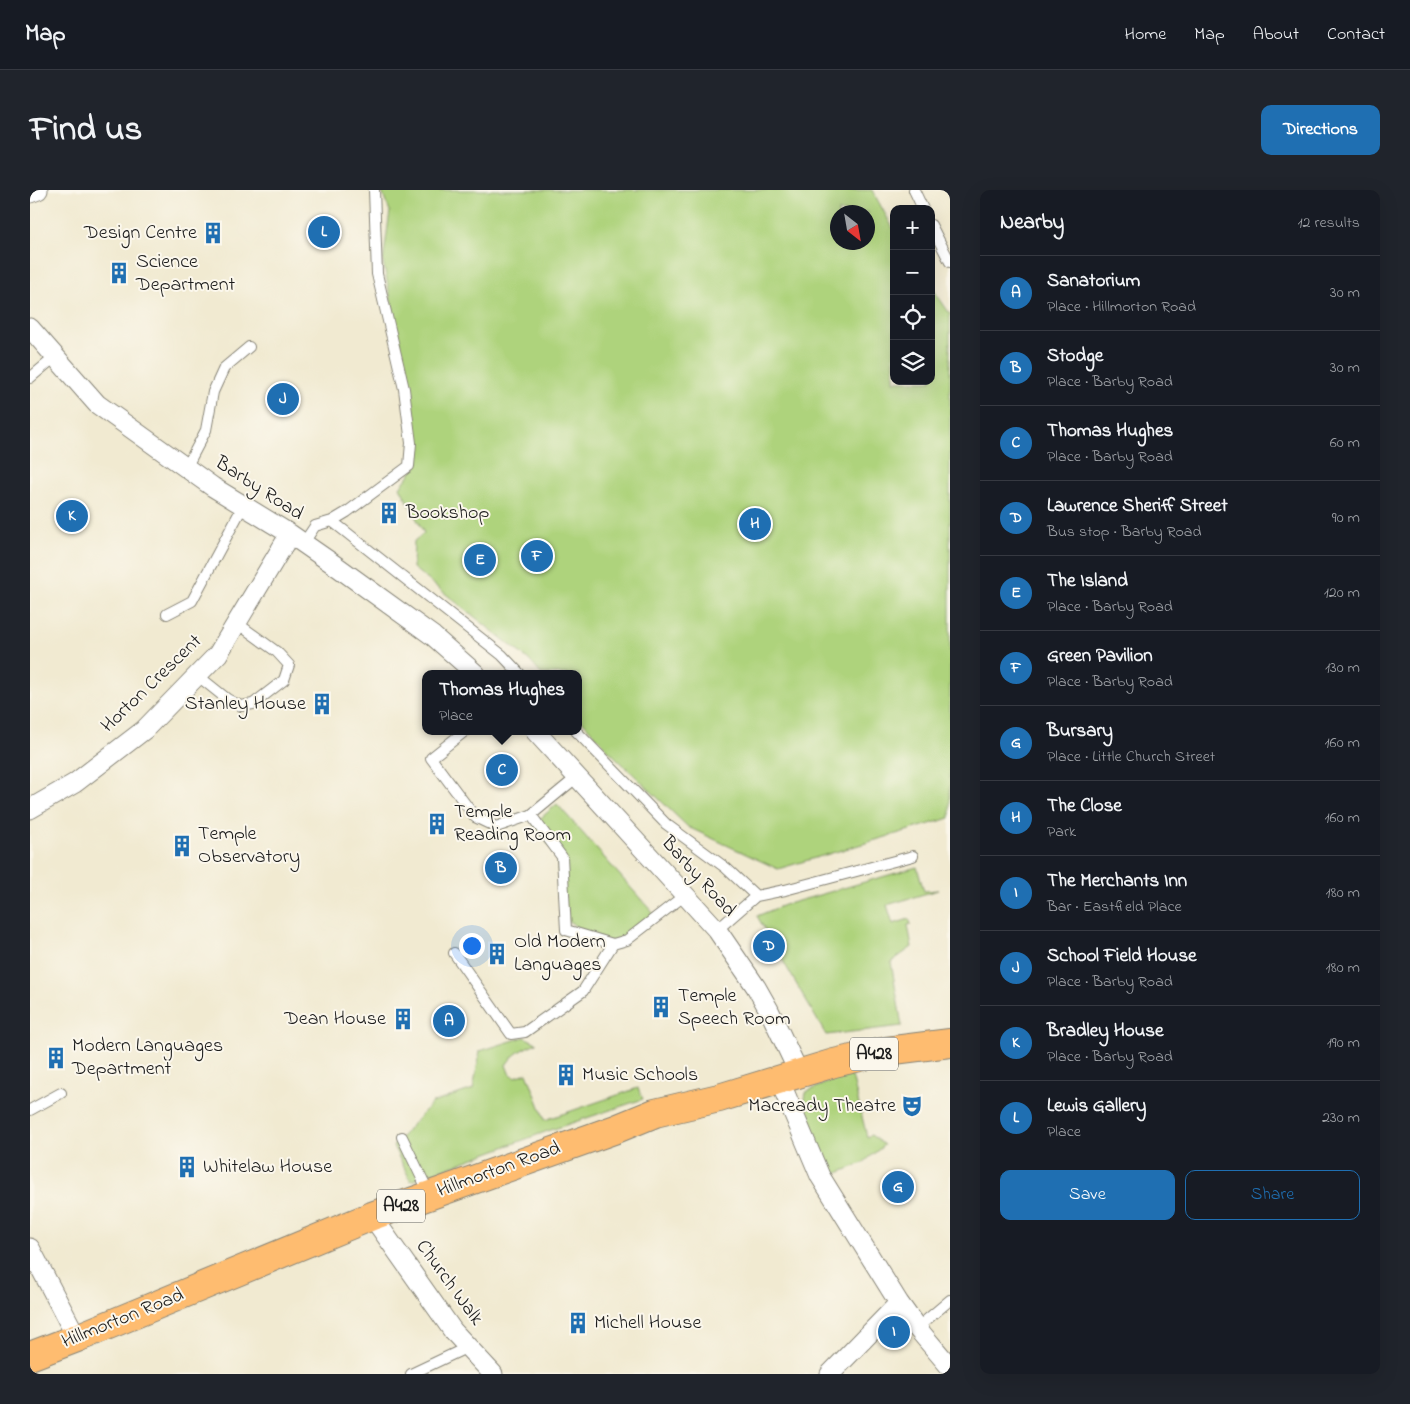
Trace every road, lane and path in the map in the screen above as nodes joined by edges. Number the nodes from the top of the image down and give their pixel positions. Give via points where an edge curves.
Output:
1 (38, 190) edge
2 (374, 190) edge
3 (914, 190) edge
4 (30, 194) edge
5 (921, 205) edge
6 (935, 233) edge
7 (950, 262) edge
8 (30, 328) edge
9 (250, 347) dead end
10 (55, 357) junction
11 (30, 378) edge
12 (186, 468) junction
13 (243, 506) junction
14 (332, 521) junction
15 (296, 539) junction
16 (167, 614) dead end
17 (237, 623) junction
18 (472, 670) edge
19 (516, 670) edge
20 (197, 675) junction
21 (460, 735) edge
22 (538, 735) edge
23 (580, 735) edge
24 (577, 777) junction
25 (30, 809) edge
26 (531, 815) junction
27 (913, 856) dead end
28 (685, 895) junction
29 (756, 896) junction
30 (717, 930) junction
31 (613, 944) junction
32 (454, 953) dead end
33 (950, 1042) edge
34 (789, 1076) junction
35 (61, 1093) dead end
36 (30, 1110) edge
37 (402, 1137) dead end
38 (430, 1195) junction
39 (372, 1216) junction
40 (30, 1248) edge
41 (950, 1300) edge
42 (899, 1303) junction
43 (917, 1328) junction
44 (77, 1338) junction
45 (468, 1347) junction
46 (30, 1356) edge
47 (950, 1366) edge
48 (411, 1374) edge
49 (493, 1374) edge
50 (830, 1374) edge

1 - 4 street
2 - 14 lane via 377,274 404,389 411,443 409,466
3 - 5 lane
6 - 7 lane
8 - 10 street, Barby Road
9 - 12 lane via 224,368 213,392 206,430
10 - 11 lane
10 - 12 street, Barby Road via 97,404
12 - 13 street, Barby Road
13 - 15 street, Barby Road
13 - 16 lane via 192,601
14 - 15 lane via 315,526
14 - 19 lane via 502,655
15 - 17 street, Horton Crescent
15 - 18 street, Barby Road via 434,636
17 - 20 street, Horton Crescent via 218,654
17 - 20 lane via 277,652 289,665 284,680 252,704 241,706
20 - 25 street, Horton Crescent via 144,730 75,783
21 - 26 lane via 431,758 475,817 496,827
22 - 24 street, Barby Road
23 - 29 lane via 666,824 726,868
24 - 26 lane
24 - 28 street, Barby Road
26 - 31 lane via 562,857 566,930
27 - 29 lane
28 - 30 street, Barby Road
28 - 31 lane via 627,940
29 - 30 lane
30 - 34 street, Barby Road via 769,1010
31 - 32 lane via 582,991 525,1032 511,1034
33 - 34 highway, A428 via 886,1051
34 - 38 highway, Hillmorton Road / A428 via 655,1113
34 - 42 street, Barby Road via 820,1176 838,1215
35 - 36 lane
37 - 38 lane
38 - 39 highway, Hillmorton Road / A428
39 - 44 highway, Hillmorton Road / A428
39 - 45 street, Church Walk
40 - 44 street
41 - 43 lane
42 - 43 street, Barby Road
42 - 50 street
43 - 47 street, Barby Road
44 - 46 highway, Hillmorton Road / A428
45 - 48 lane
45 - 49 street, Church Walk

